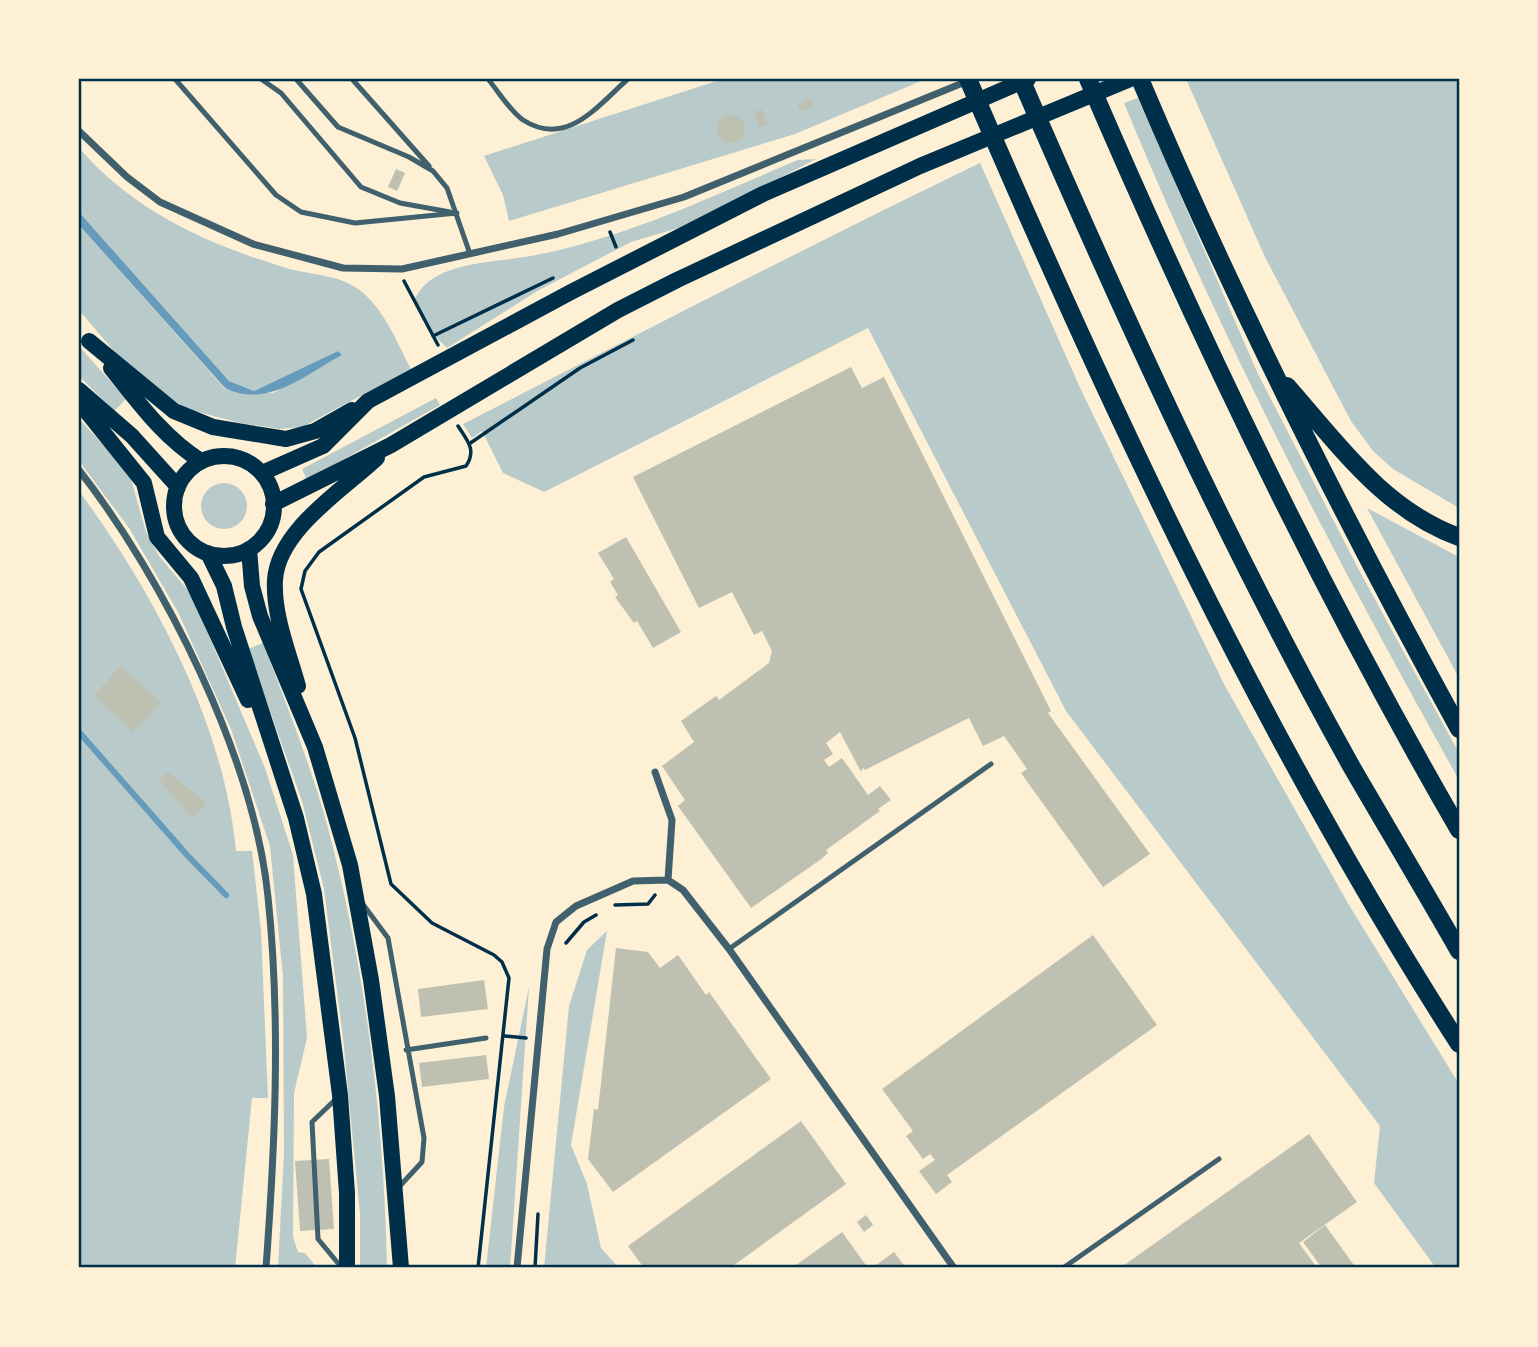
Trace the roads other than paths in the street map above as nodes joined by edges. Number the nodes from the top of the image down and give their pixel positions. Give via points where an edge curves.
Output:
1 (175, 79) edge
2 (261, 79) edge
3 (296, 79) edge
4 (352, 79) edge
5 (488, 79) edge
6 (628, 79) edge
7 (970, 79) edge
8 (1021, 79) edge
9 (1028, 79) edge
10 (1088, 79) edge
11 (1130, 79) edge
12 (1140, 79) edge
13 (79, 131) edge
14 (433, 171) junction
15 (457, 213) junction
16 (470, 254) junction
17 (84, 335) edge
18 (1271, 368) junction
19 (79, 390) edge
20 (368, 401) junction
21 (79, 402) edge
22 (391, 445) junction
23 (201, 461) junction
24 (79, 470) edge
25 (261, 473) junction
26 (178, 487) junction
27 (273, 504) junction
28 (1459, 537) edge
29 (249, 549) junction
30 (208, 553) junction
31 (1459, 729) edge
32 (315, 747) junction
33 (273, 753) junction
34 (991, 764) dead end
35 (655, 772) dead end
36 (1459, 830) edge
37 (668, 880) junction
38 (356, 895) junction
39 (729, 949) junction
40 (1459, 951) edge
41 (486, 1038) dead end
42 (1459, 1044) edge
43 (406, 1050) junction
44 (340, 1095) junction
45 (1219, 1159) dead end
46 (396, 1190) junction
47 (266, 1268) edge
48 (345, 1268) edge
49 (401, 1268) edge
50 (517, 1268) edge
51 (954, 1268) edge
52 (1063, 1268) edge

1 - 15 lane via 276,195 301,212 355,223
2 - 15 lane via 281,93 361,187 400,203
3 - 14 lane via 338,127
4 - 14 lane
5 - 6 lane via 522,119 548,131 573,127
7 - 16 street via 684,197
7 - 42 highway via 1131,445 1305,785
8 - 40 highway via 1237,546 1350,762
9 - 20 main road via 763,194
10 - 36 highway via 1294,525
11 - 22 main road via 920,166 688,274 607,316
12 - 18 highway
13 - 16 street via 160,202 253,244 343,268 402,269
14 - 15 lane via 447,188
15 - 16 lane
17 - 20 main road via 174,411 213,427 263,437 300,437
17 - 23 main road via 149,416
18 - 28 highway via 1379,488 1415,516
18 - 31 highway
19 - 26 main road via 132,436
20 - 25 main road via 323,446
21 - 33 main road via 144,483 157,537 186,570 200,595
22 - 27 main road
22 - 32 main road via 308,518 289,541 276,571 277,610
23 - 25 main road via 234,457
23 - 26 main road
24 - 47 street via 115,517 191,655 247,796 268,895 275,1016 276,1133
25 - 27 main road
26 - 30 main road via 174,504 177,522 192,544
27 - 29 main road via 267,531
29 - 30 main road via 233,555
29 - 32 main road via 260,616
30 - 33 main road via 224,586
32 - 38 main road
33 - 44 main road via 296,818 314,894
34 - 39 lane
35 - 37 street via 672,820
37 - 39 street via 683,890
37 - 50 street via 633,881 576,906 556,922 547,949
38 - 43 lane via 388,938
38 - 46 main road via 377,1021
39 - 51 street
41 - 43 lane
43 - 46 lane via 424,1138 422,1162
44 - 48 main road via 347,1193
44 - 48 lane via 312,1122 318,1239
45 - 52 lane
46 - 49 main road

